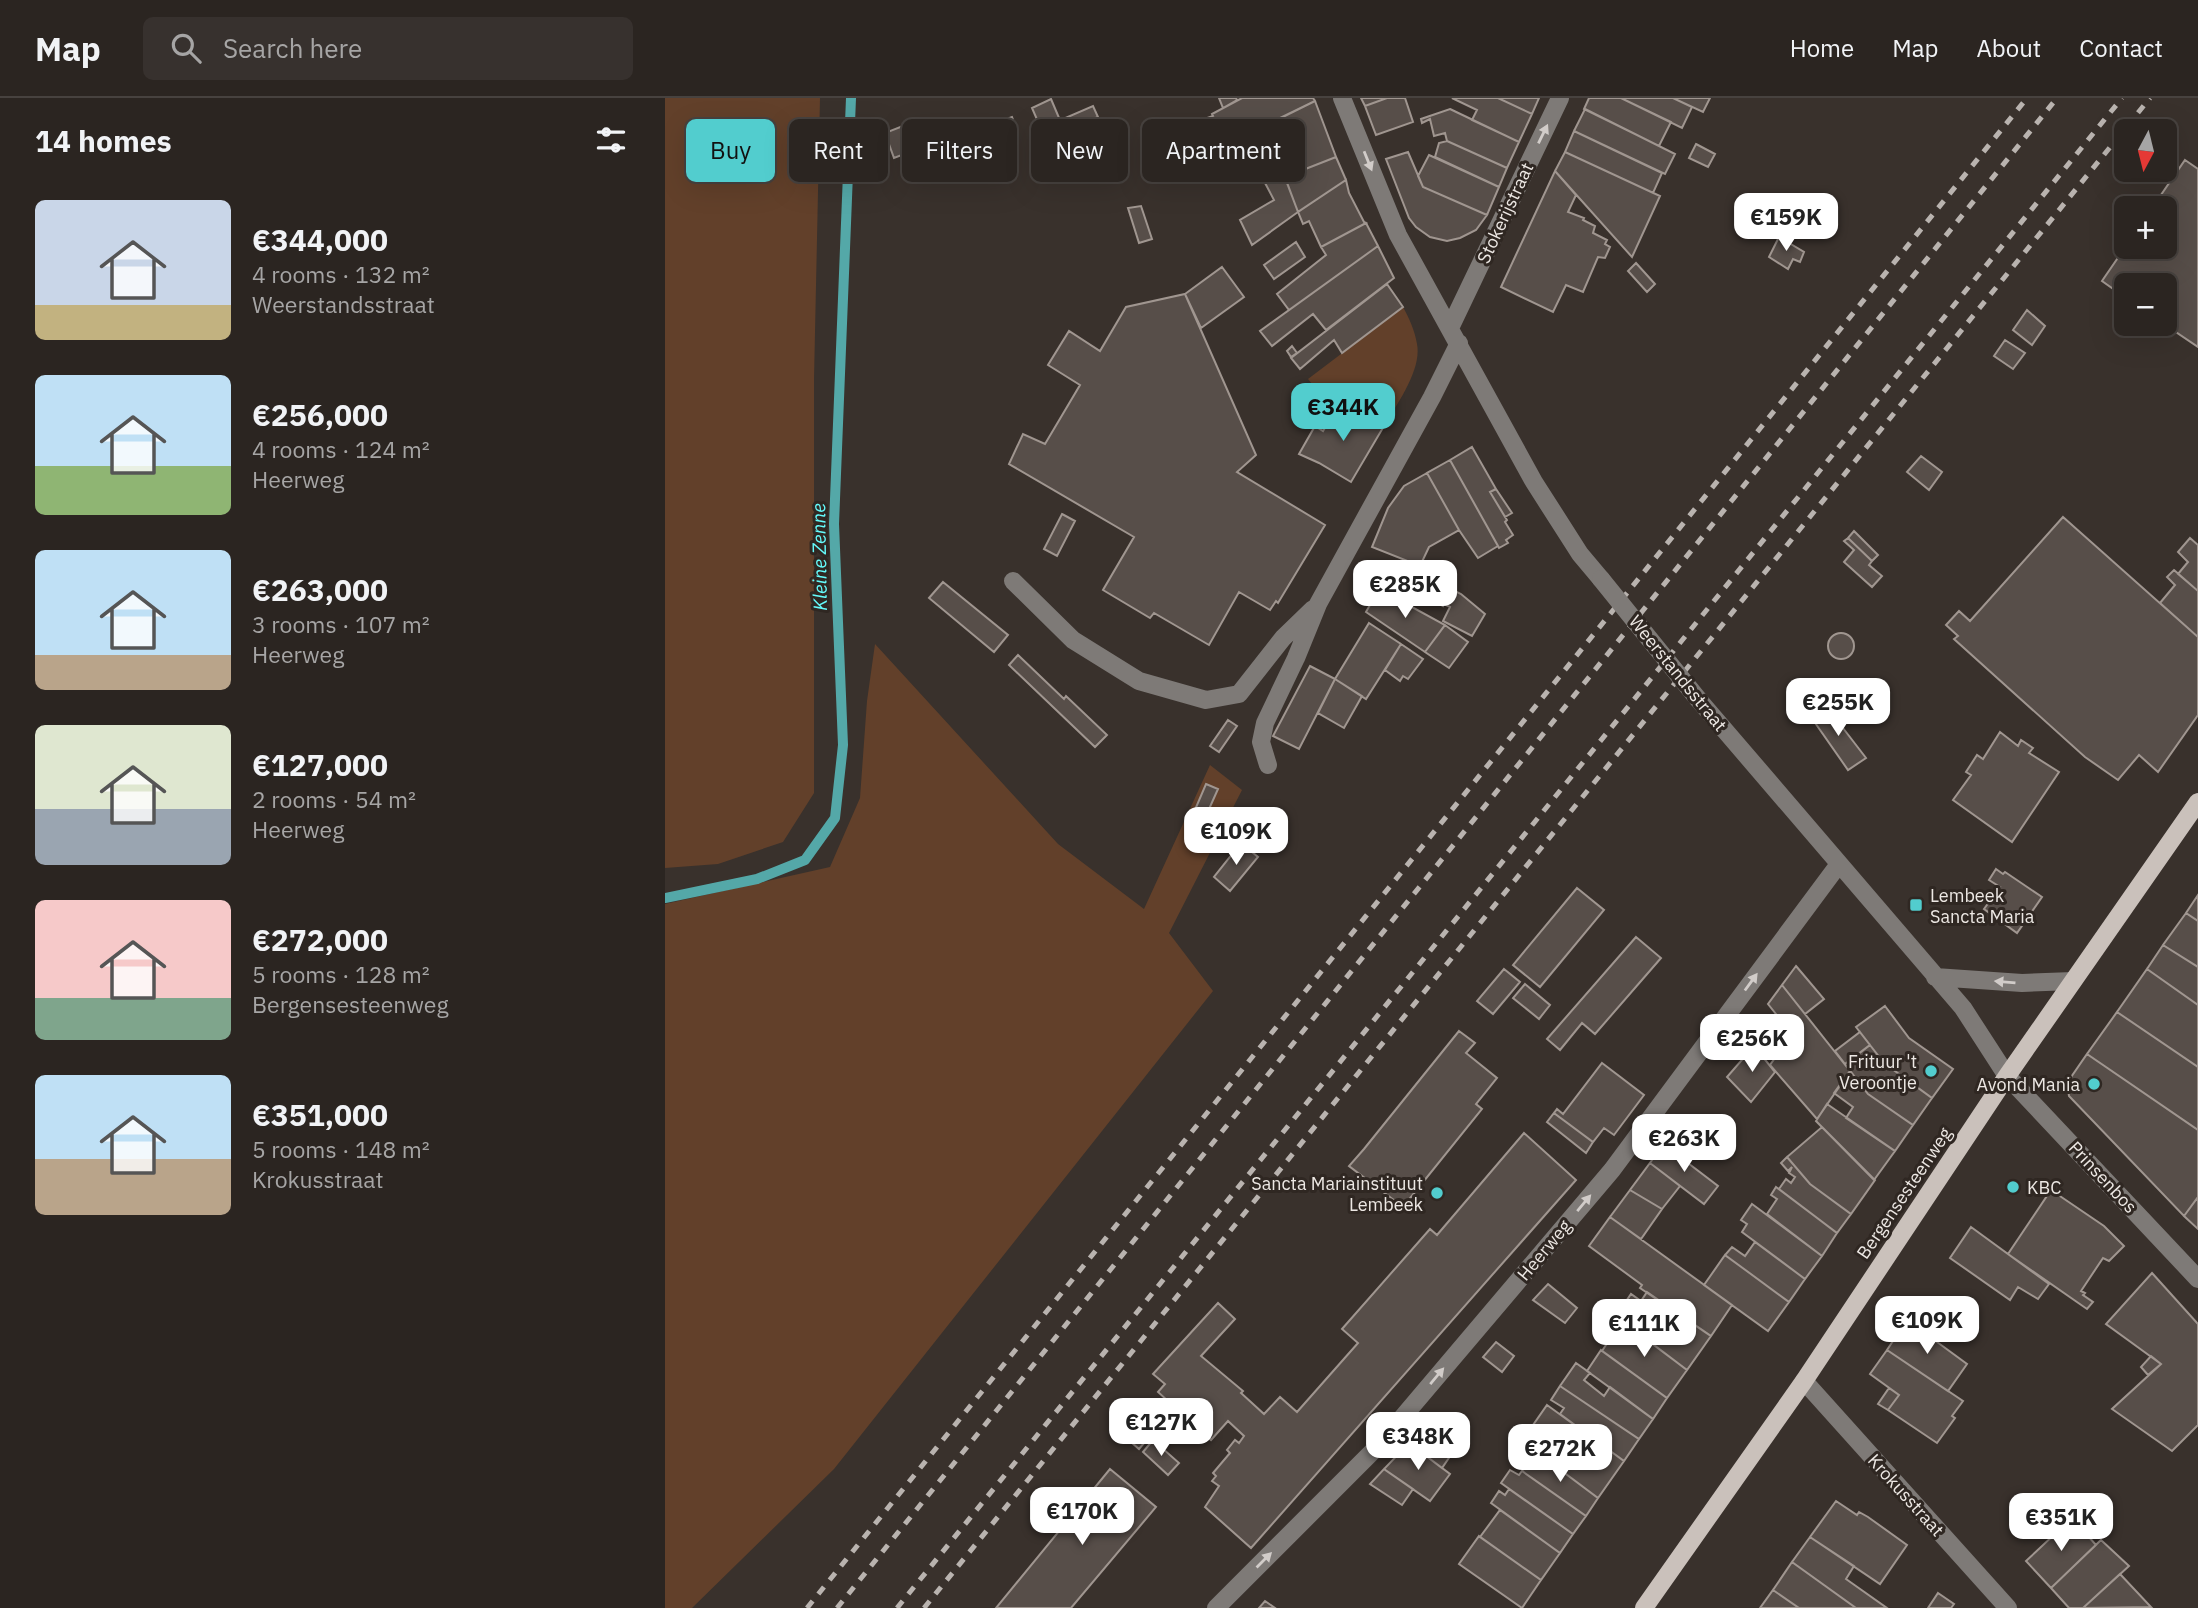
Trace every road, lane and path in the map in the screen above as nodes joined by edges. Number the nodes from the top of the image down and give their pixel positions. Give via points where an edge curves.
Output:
1 (1342, 98) edge
2 (1560, 98) edge
3 (1455, 335) junction
4 (1013, 581) dead end
5 (1318, 604) junction
6 (1268, 765) dead end
7 (2198, 802) edge
8 (1839, 864) junction
9 (1935, 976) junction
10 (2073, 981) junction
11 (2007, 1076) junction
12 (2198, 1279) edge
13 (1804, 1381) junction
14 (1216, 1608) edge
15 (1644, 1608) edge
16 (2008, 1608) edge

1 -> 3 street, Weerstandsstraat via 1398,234
3 -> 2 street, Stokerijstraat
3 - 5 street via 1432,397
3 - 8 street, Weerstandsstraat, bridge via 1534,482 1580,554
4 - 5 street via 1073,640 1139,681 1206,700 1239,694 1283,638
5 - 6 street via 1265,723 1261,742
7 - 10 main road, Bergensesteenweg
8 - 9 street, Weerstandsstraat
14 -> 8 street, Heerweg via 1379,1446 1612,1170
10 -> 9 street via 2022,983
9 - 11 street, Weerstandsstraat via 1963,1008
10 - 11 main road, Bergensesteenweg
11 - 12 street, Prinsenbos
11 - 13 main road, Bergensesteenweg
13 - 15 main road, Bergensesteenweg
13 - 16 street, Krokusstraat

